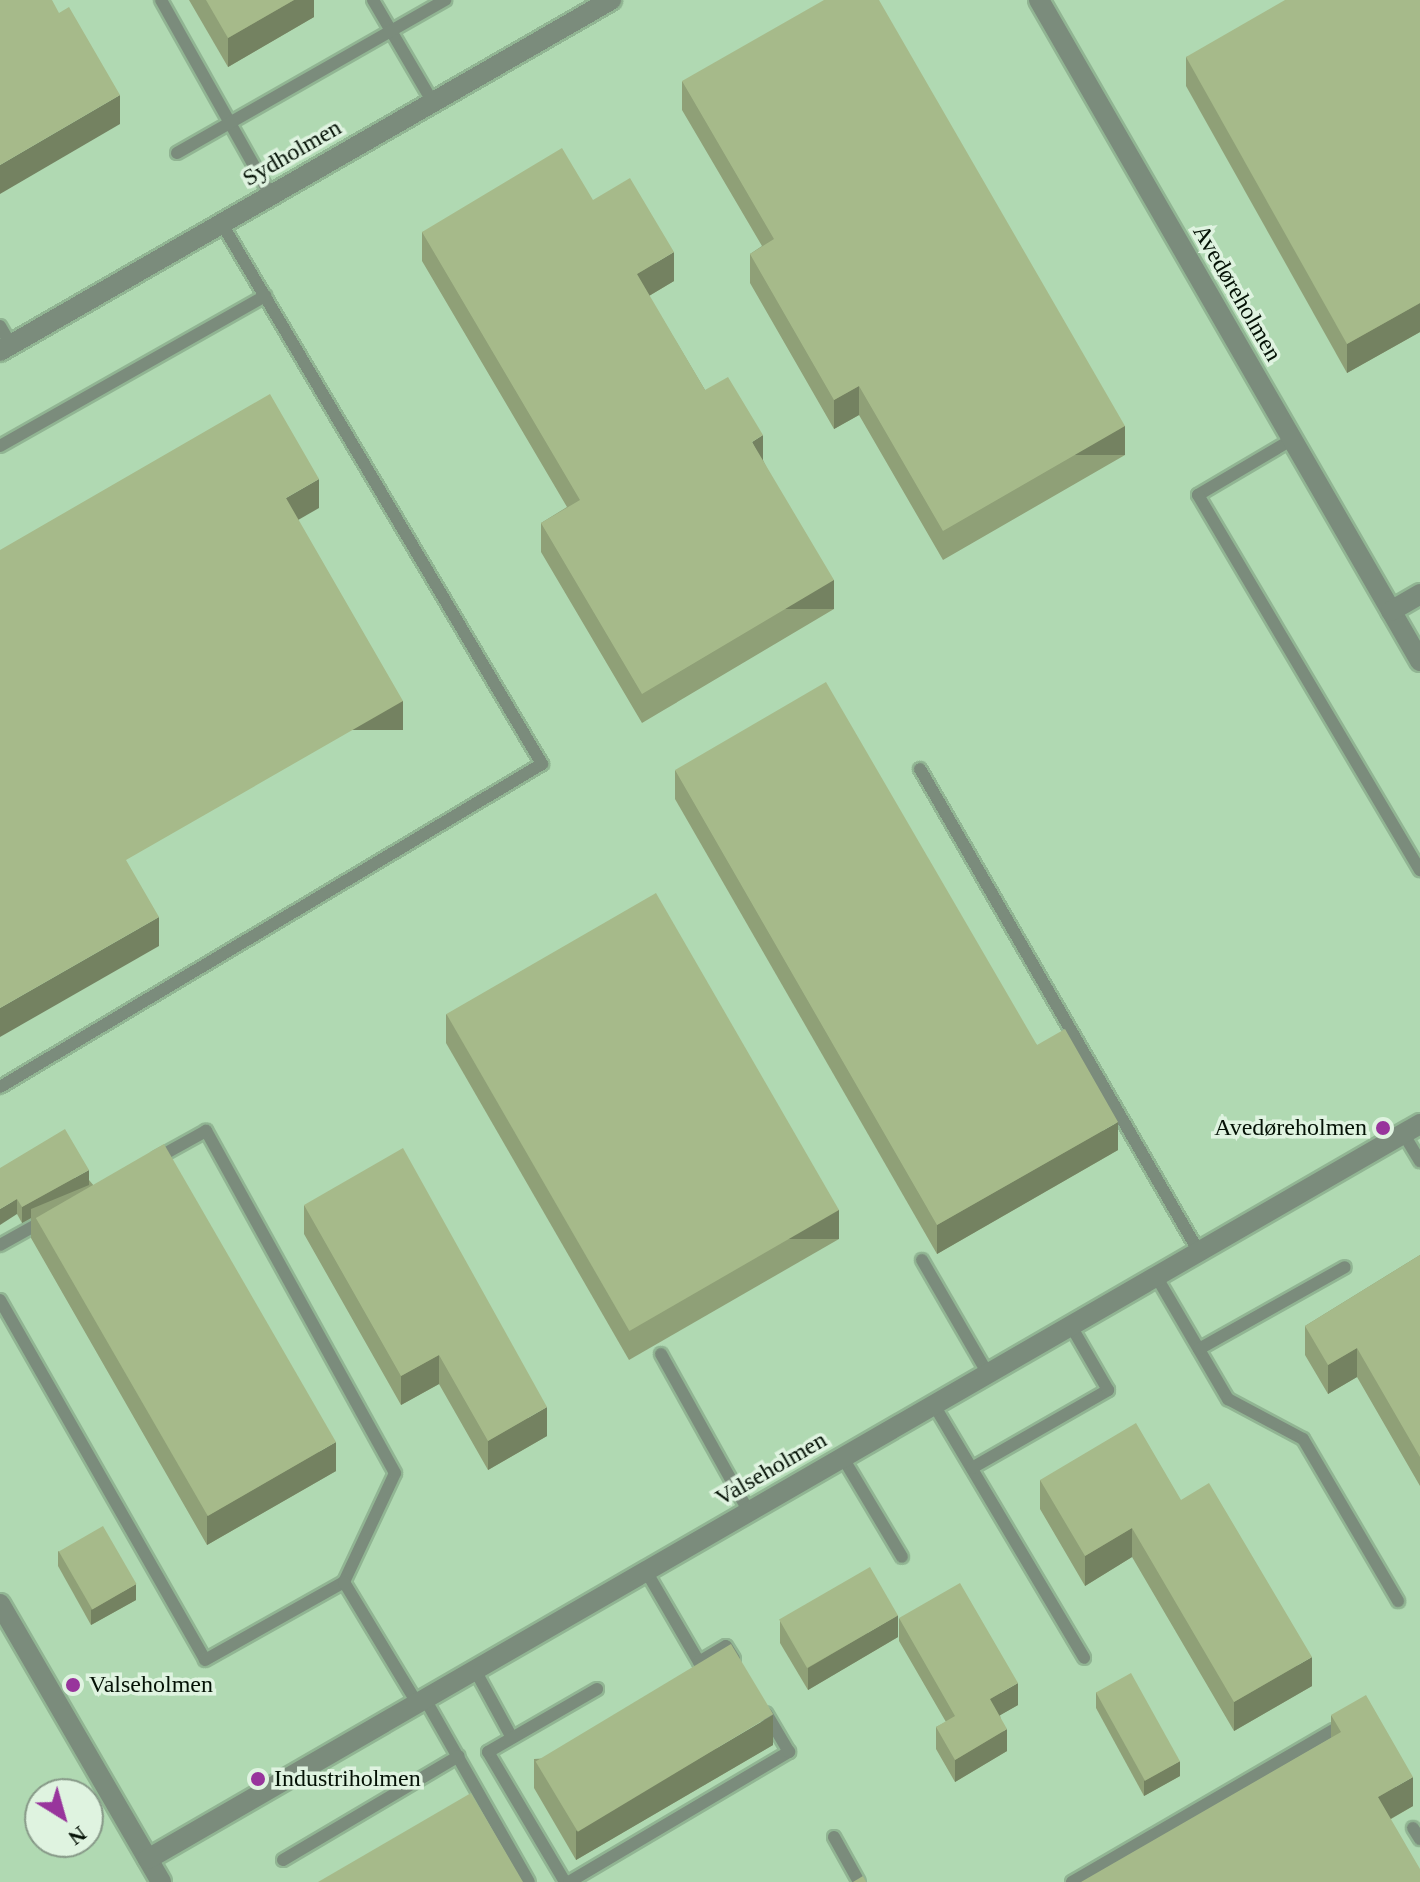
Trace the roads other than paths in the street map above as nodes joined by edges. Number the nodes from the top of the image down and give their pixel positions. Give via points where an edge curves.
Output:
1 (161, 0) edge
2 (373, 0) edge
3 (445, 0) edge
4 (611, 0) edge
5 (1039, 0) edge
6 (391, 31) junction
7 (432, 101) junction
8 (231, 123) junction
9 (177, 153) dead end
10 (271, 196) junction
11 (222, 224) junction
12 (265, 296) junction
13 (0, 326) edge
14 (6, 348) edge
15 (1291, 440) junction
16 (0, 446) edge
17 (1420, 594) edge
18 (1391, 611) junction
19 (1420, 661) edge
20 (920, 769) dead end
21 (1420, 870) edge
22 (0, 1087) edge
23 (1412, 1129) edge
24 (1420, 1161) edge
25 (137, 1169) edge
26 (55, 1215) edge
27 (0, 1245) edge
28 (1199, 1252) junction
29 (922, 1260) dead end
30 (1345, 1267) dead end
31 (1156, 1276) junction
32 (0, 1300) edge
33 (1071, 1326) junction
34 (1199, 1349) junction
35 (661, 1354) dead end
36 (988, 1374) junction
37 (934, 1405) junction
38 (843, 1458) junction
39 (972, 1468) junction
40 (749, 1512) junction
41 (902, 1557) dead end
42 (646, 1571) junction
43 (344, 1582) junction
44 (1398, 1601) dead end
45 (0, 1604) edge
46 (1084, 1658) dead end
47 (475, 1670) junction
48 (742, 1672) edge
49 (597, 1689) dead end
50 (758, 1699) edge
51 (421, 1701) junction
52 (1333, 1730) edge
53 (512, 1738) junction
54 (459, 1756) junction
55 (834, 1837) dead end
56 (148, 1859) junction
57 (283, 1860) dead end
58 (161, 1882) edge
59 (529, 1882) edge
60 (567, 1882) edge
61 (859, 1882) edge
62 (1072, 1882) edge

1 - 8 lane
2 - 6 lane
3 - 6 lane
4 - 7 street, Sydholmen
5 - 15 street, Avedøreholmen
6 - 7 lane
6 - 8 lane
7 - 10 street, Sydholmen
8 - 9 lane
8 - 10 lane
10 - 11 street, Sydholmen
11 - 12 lane
11 - 14 street, Sydholmen
12 - 16 lane
12 - 22 lane via 542,764
13 - 14 lane
15 - 18 street, Avedøreholmen
15 - 21 lane via 1198,495
17 - 18 street
18 - 19 street, Avedøreholmen
20 - 28 lane
23 - 24 lane
23 - 28 street, Valseholmen
25 - 43 lane via 206,1131 395,1473
26 - 27 lane
28 - 31 street, Valseholmen
29 - 36 lane
30 - 34 lane
31 - 33 street, Valseholmen
31 - 34 lane
32 - 43 lane via 205,1660
33 - 36 street, Valseholmen
33 - 39 lane via 1108,1390
34 - 44 lane via 1228,1399 1303,1439
35 - 40 lane
36 - 37 street, Valseholmen
37 - 38 street, Valseholmen
37 - 39 lane
38 - 40 street, Valseholmen
38 - 41 lane
39 - 46 lane
40 - 42 street, Valseholmen
42 - 47 street, Valseholmen
42 - 48 lane via 699,1662 726,1646
43 - 51 lane
45 - 56 street
47 - 51 street, Valseholmen
47 - 53 lane
49 - 53 lane
50 - 60 lane via 789,1752
51 - 54 lane
51 - 56 street, Valseholmen
52 - 62 lane
53 - 60 lane via 488,1752
54 - 57 lane
54 - 59 lane
55 - 61 lane
56 - 58 street

